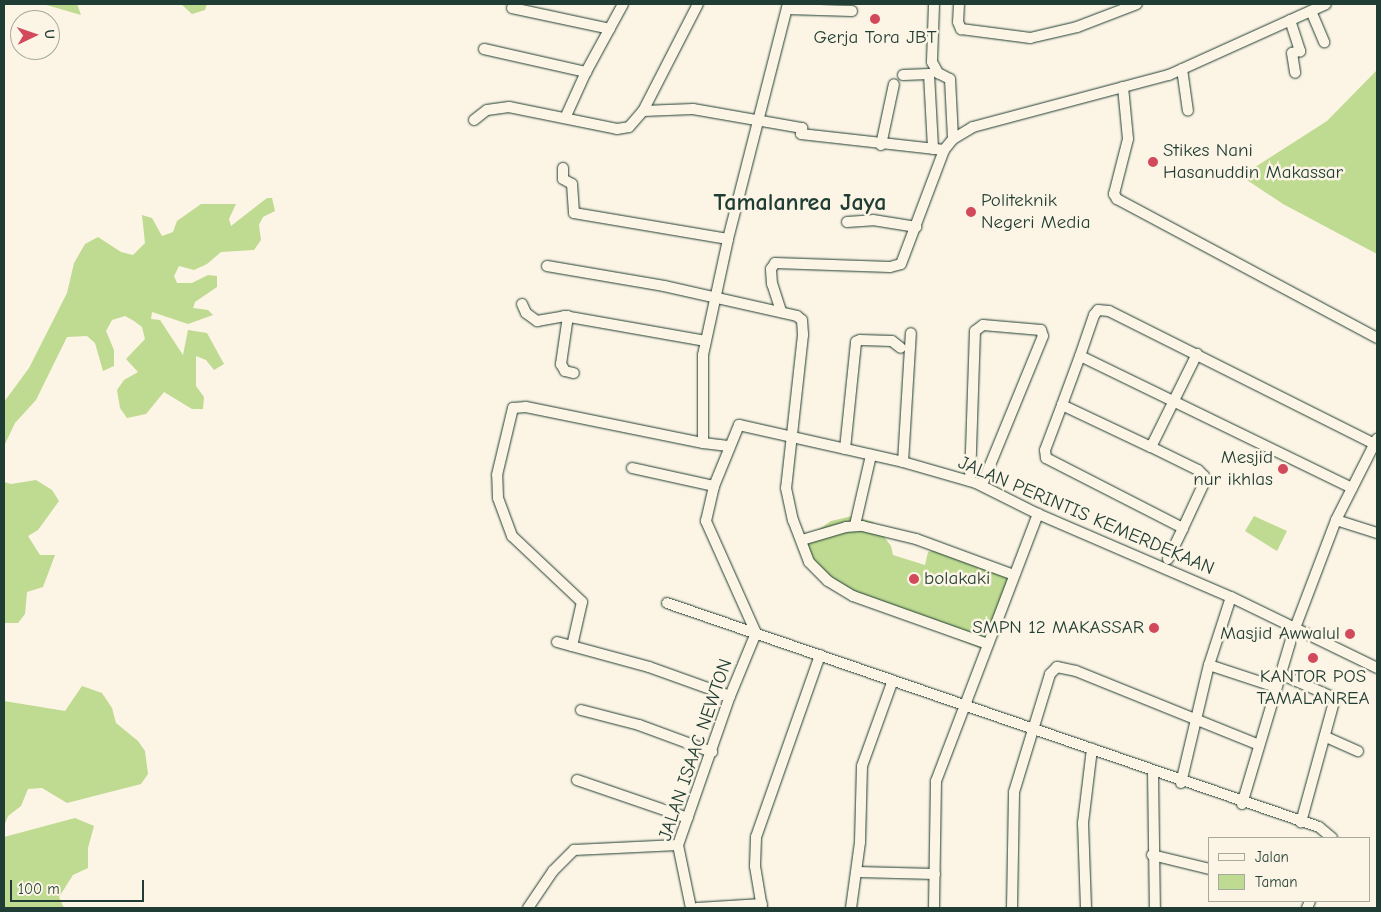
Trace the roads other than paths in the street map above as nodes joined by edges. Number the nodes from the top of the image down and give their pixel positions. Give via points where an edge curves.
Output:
1 (623, 4) edge
2 (698, 4) edge
3 (934, 4) edge
4 (960, 4) edge
5 (1137, 4) edge
6 (1326, 4) edge
7 (787, 6) edge
8 (512, 8) dead end
9 (852, 11) dead end
10 (1311, 11) junction
11 (1290, 20) junction
12 (610, 29) junction
13 (1324, 42) dead end
14 (484, 49) dead end
15 (1182, 69) junction
16 (586, 72) junction
17 (1295, 73) dead end
18 (903, 75) dead end
19 (894, 84) dead end
20 (1124, 87) junction
21 (642, 111) junction
22 (1188, 111) dead end
23 (566, 116) junction
24 (474, 120) dead end
25 (757, 122) junction
26 (953, 140) junction
27 (881, 145) junction
28 (938, 150) junction
29 (563, 168) dead end
30 (847, 222) dead end
31 (916, 227) junction
32 (728, 240) junction
33 (547, 266) dead end
34 (716, 297) junction
35 (522, 304) dead end
36 (781, 311) junction
37 (568, 316) junction
38 (911, 333) dead end
39 (1377, 338) edge
40 (706, 341) junction
41 (901, 348) dead end
42 (1196, 354) junction
43 (1080, 356) junction
44 (574, 373) dead end
45 (1174, 402) junction
46 (1062, 405) junction
47 (793, 436) junction
48 (1376, 442) edge
49 (703, 443) junction
50 (728, 446) junction
51 (1151, 447) junction
52 (845, 449) junction
53 (871, 455) junction
54 (903, 462) junction
55 (632, 468) dead end
56 (970, 481) junction
57 (714, 486) junction
58 (982, 486) junction
59 (1352, 488) junction
60 (1038, 514) junction
61 (1336, 520) junction
62 (855, 525) junction
63 (1182, 528) junction
64 (1377, 533) edge
65 (802, 540) junction
66 (1168, 559) dead end
67 (1014, 575) junction
68 (1231, 597) junction
69 (667, 604) dead end
70 (1296, 628) junction
71 (756, 633) junction
72 (557, 642) dead end
73 (988, 644) junction
74 (572, 646) junction
75 (820, 655) junction
76 (1209, 665) junction
77 (1376, 665) edge
78 (1280, 674) junction
79 (893, 680) junction
80 (1276, 687) junction
81 (730, 696) junction
82 (965, 704) junction
83 (581, 710) dead end
84 (1195, 720) junction
85 (1034, 728) junction
86 (1326, 737) junction
87 (1259, 745) junction
88 (1092, 749) junction
89 (1358, 751) dead end
90 (712, 752) junction
91 (1153, 772) junction
92 (576, 780) dead end
93 (1181, 783) junction
94 (1242, 804) junction
95 (688, 818) junction
96 (1301, 822) junction
97 (1329, 834) edge
98 (678, 845) junction
99 (1152, 855) junction
100 (1208, 869) edge
101 (858, 872) junction
102 (935, 874) junction
103 (762, 906) edge
104 (528, 908) edge
105 (691, 908) edge
106 (697, 908) edge
107 (851, 908) edge
108 (934, 908) edge
109 (1012, 908) edge
110 (1086, 908) edge
111 (1155, 908) edge

1 - 12 street
2 - 21 street
3 - 26 street via 932,62 935,70 950,79
4 - 5 street via 958,22 961,29 1030,38 1077,27
6 - 10 street
7 - 9 street
7 - 25 street
8 - 12 street
10 - 11 street
10 - 13 street
11 - 15 street
11 - 17 street via 1300,51 1292,52
12 - 16 street
14 - 16 street
15 - 20 street
15 - 22 street
16 - 23 street
18 - 28 street via 929,74
19 - 27 street
20 - 26 street via 992,120
20 - 39 street via 1128,139 1114,194 1121,202
21 - 23 street via 633,124 623,129
21 - 25 street via 693,109
23 - 24 street via 509,107 487,110
25 - 27 street via 802,128 801,134
25 - 32 street
26 - 28 street
27 - 28 street
28 - 31 street
29 - 32 street via 563,179 572,184 573,210 577,214 660,225
30 - 31 street via 873,220
31 - 36 street via 905,258 897,265 772,265
32 - 34 street
33 - 34 street
34 - 36 street
34 - 40 street
35 - 37 street via 526,313 537,321
36 - 47 street via 797,316 803,326
37 - 40 street
37 - 44 street via 561,364 565,371
38 - 54 street
40 - 49 street via 703,355
41 - 52 street via 892,341 857,341
42 - 43 street via 1104,310 1094,315
42 - 45 street
42 - 48 street
43 - 45 street
43 - 46 street
45 - 51 street
45 - 59 street
46 - 51 street
46 - 63 street via 1045,450 1046,458
47 - 50 street, JALAN PERINTIS KEMERDEKAAN via 739,425
47 - 52 street, JALAN PERINTIS KEMERDEKAAN
47 - 65 street via 786,488 793,520
48 - 59 street
49 - 50 street
49 - 74 street via 526,407 513,408 497,475 498,498 512,536 582,602
50 - 57 street
51 - 63 street via 1204,476 1204,483
52 - 53 street, JALAN PERINTIS KEMERDEKAAN
53 - 54 street, JALAN PERINTIS KEMERDEKAAN
53 - 62 street
54 - 56 street, JALAN PERINTIS KEMERDEKAAN
55 - 57 street
56 - 58 street, JALAN PERINTIS KEMERDEKAAN
56 - 58 street via 975,331 983,325 1041,330 1043,336
57 - 71 street via 706,521
58 - 60 street, JALAN PERINTIS KEMERDEKAAN
59 - 61 street
60 - 67 street
60 - 68 street, JALAN PERINTIS KEMERDEKAAN
61 - 64 street
61 - 70 street
62 - 65 street
62 - 67 street via 916,539
63 - 66 street
65 - 73 street via 810,562 828,581 853,596
67 - 73 street
68 - 70 street, JALAN PERINTIS KEMERDEKAAN
68 - 76 street
69 - 71 street
70 - 77 street, JALAN PERINTIS KEMERDEKAAN
70 - 78 street
71 - 75 street
71 - 81 street, JALAN ISAAC NEWTON
72 - 74 street
73 - 82 street
74 - 81 street via 649,667
75 - 79 street
75 - 103 street via 756,837 755,866
76 - 80 street
76 - 84 street
78 - 80 street
78 - 86 street via 1334,695
79 - 82 street
79 - 101 street via 862,766
80 - 87 street
81 - 90 street, JALAN ISAAC NEWTON
82 - 85 street
82 - 102 street via 936,781
83 - 90 street via 639,725
84 - 85 street via 1063,667 1050,674
84 - 87 street
84 - 93 street
85 - 88 street
85 - 109 street via 1014,792
86 - 89 street
86 - 96 street
87 - 94 street
88 - 91 street
88 - 110 street via 1083,823
90 - 95 street, JALAN ISAAC NEWTON
91 - 93 street
91 - 99 street
92 - 95 street
93 - 94 street
94 - 96 street
95 - 98 street, JALAN ISAAC NEWTON
96 - 97 street
98 - 104 street via 574,850 553,871
98 - 105 street, JALAN ISAAC NEWTON
99 - 100 street
99 - 111 street
101 - 102 street
101 - 107 street
102 - 108 street
103 - 106 street

